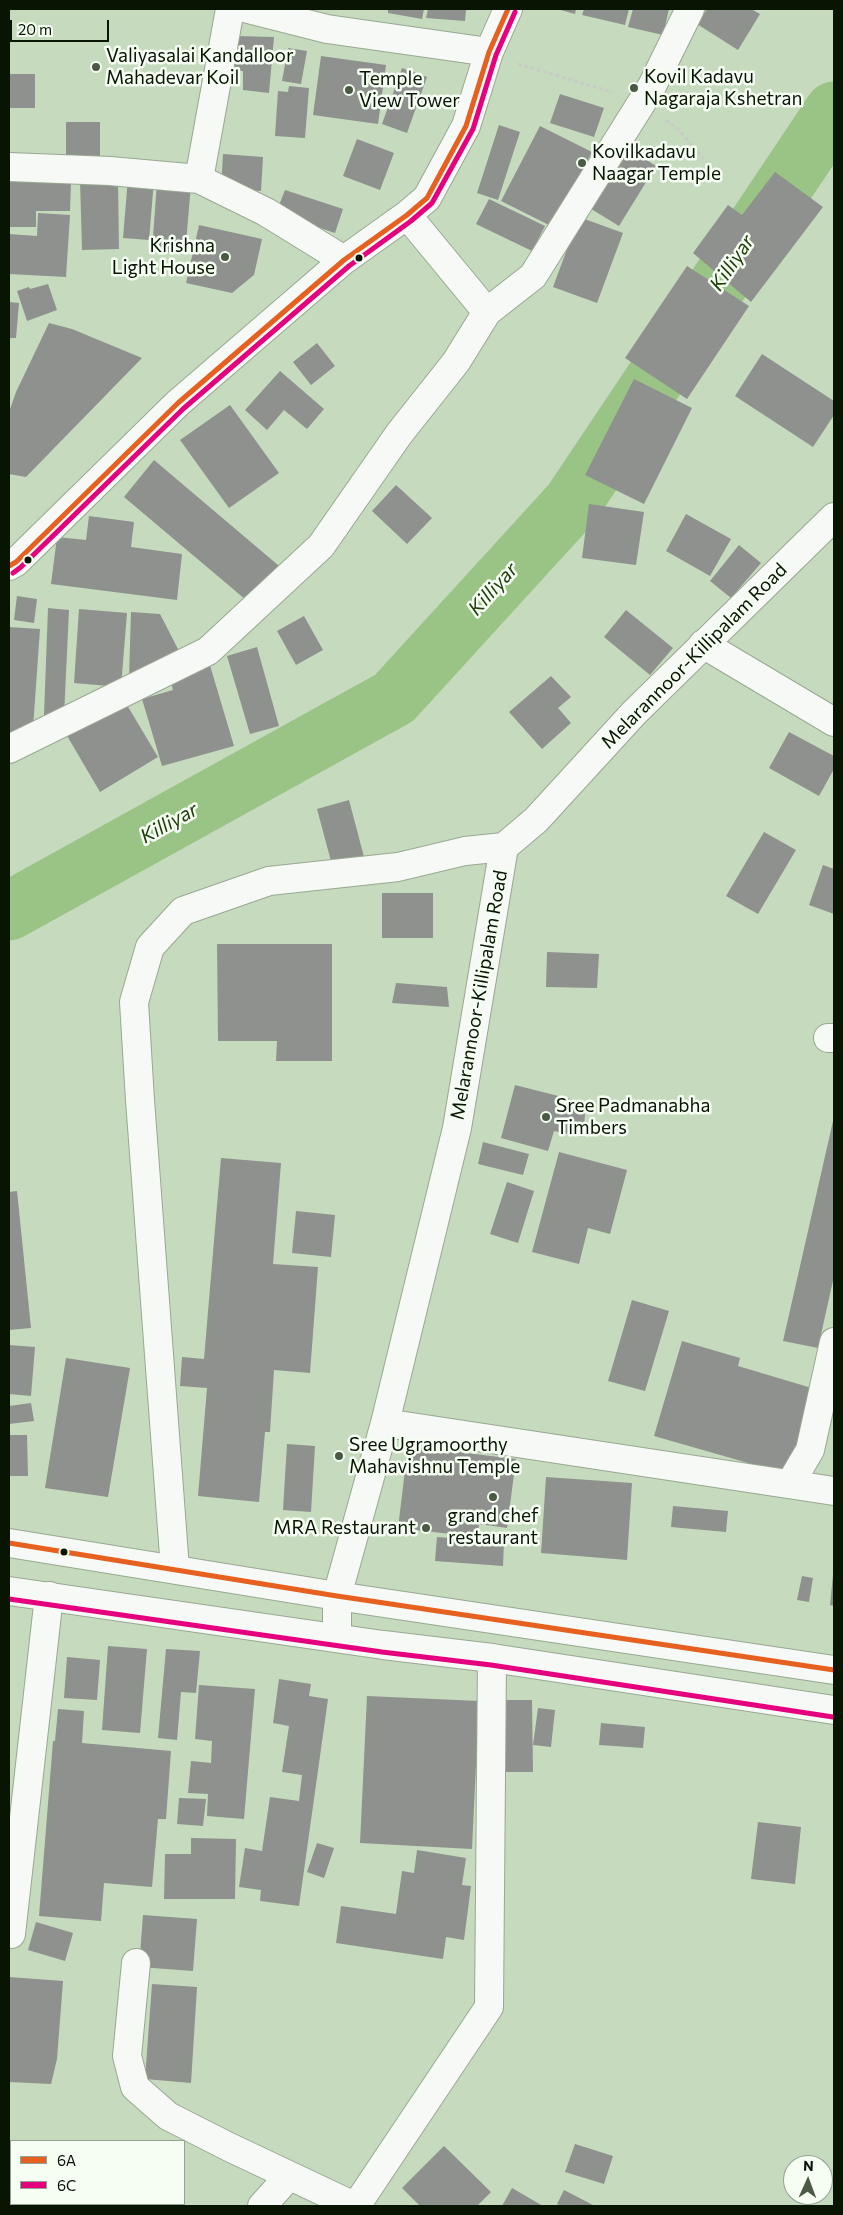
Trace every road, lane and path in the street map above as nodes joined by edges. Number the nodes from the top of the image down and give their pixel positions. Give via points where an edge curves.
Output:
1 (230, 9) edge
2 (248, 9) edge
3 (508, 9) edge
4 (690, 9) edge
5 (489, 52) junction
6 (521, 65) dead end
7 (641, 101) junction
8 (704, 159) dead end
9 (9, 167) edge
10 (200, 180) junction
11 (407, 215) junction
12 (344, 260) junction
13 (487, 312) junction
14 (834, 516) edge
15 (9, 566) edge
16 (703, 644) junction
17 (834, 722) edge
18 (9, 749) edge
19 (504, 847) junction
20 (834, 1342) edge
21 (385, 1423) junction
22 (790, 1484) junction
23 (834, 1491) edge
24 (9, 1543) edge
25 (175, 1569) junction
26 (9, 1591) edge
27 (49, 1596) junction
28 (337, 1596) junction
29 (337, 1638) junction
30 (492, 1658) junction
31 (834, 1670) edge
32 (834, 1710) edge
33 (17, 1805) edge
34 (9, 1934) edge
35 (136, 1963) dead end
36 (289, 2176) junction
37 (262, 2206) edge
38 (355, 2206) edge

1 - 10 street
2 - 5 street via 327,29
3 - 5 street
4 - 7 street via 652,86
5 - 11 street via 466,126 427,198
6 - 7 path
7 - 8 path via 677,128
7 - 13 street via 533,276
9 - 10 street via 110,171
10 - 12 street via 266,212
11 - 12 street
11 - 13 street
12 - 15 street via 178,404
13 - 18 street via 456,362 399,434 321,546 208,651
14 - 16 street, Melarannoor-Killipalam Road
16 - 17 street
16 - 19 street, Melarannoor-Killipalam Road via 634,713 536,820
19 - 21 street, Melarannoor-Killipalam Road via 456,1128
19 - 25 street via 398,867 269,881 183,910 150,947 134,1002
20 - 22 street via 810,1450
21 - 22 street
21 - 28 street, Melarannoor-Killipalam Road
22 - 23 street
24 - 25 street
25 - 28 street
26 - 27 street
27 - 29 street
27 - 33 street
28 - 29 street, Melarannoor-Killipalam Road
28 - 31 street
29 - 30 street
30 - 32 street
30 - 38 street via 490,2007
33 - 34 street
35 - 36 street via 127,2056 135,2087 168,2116
36 - 37 street
36 - 38 street

